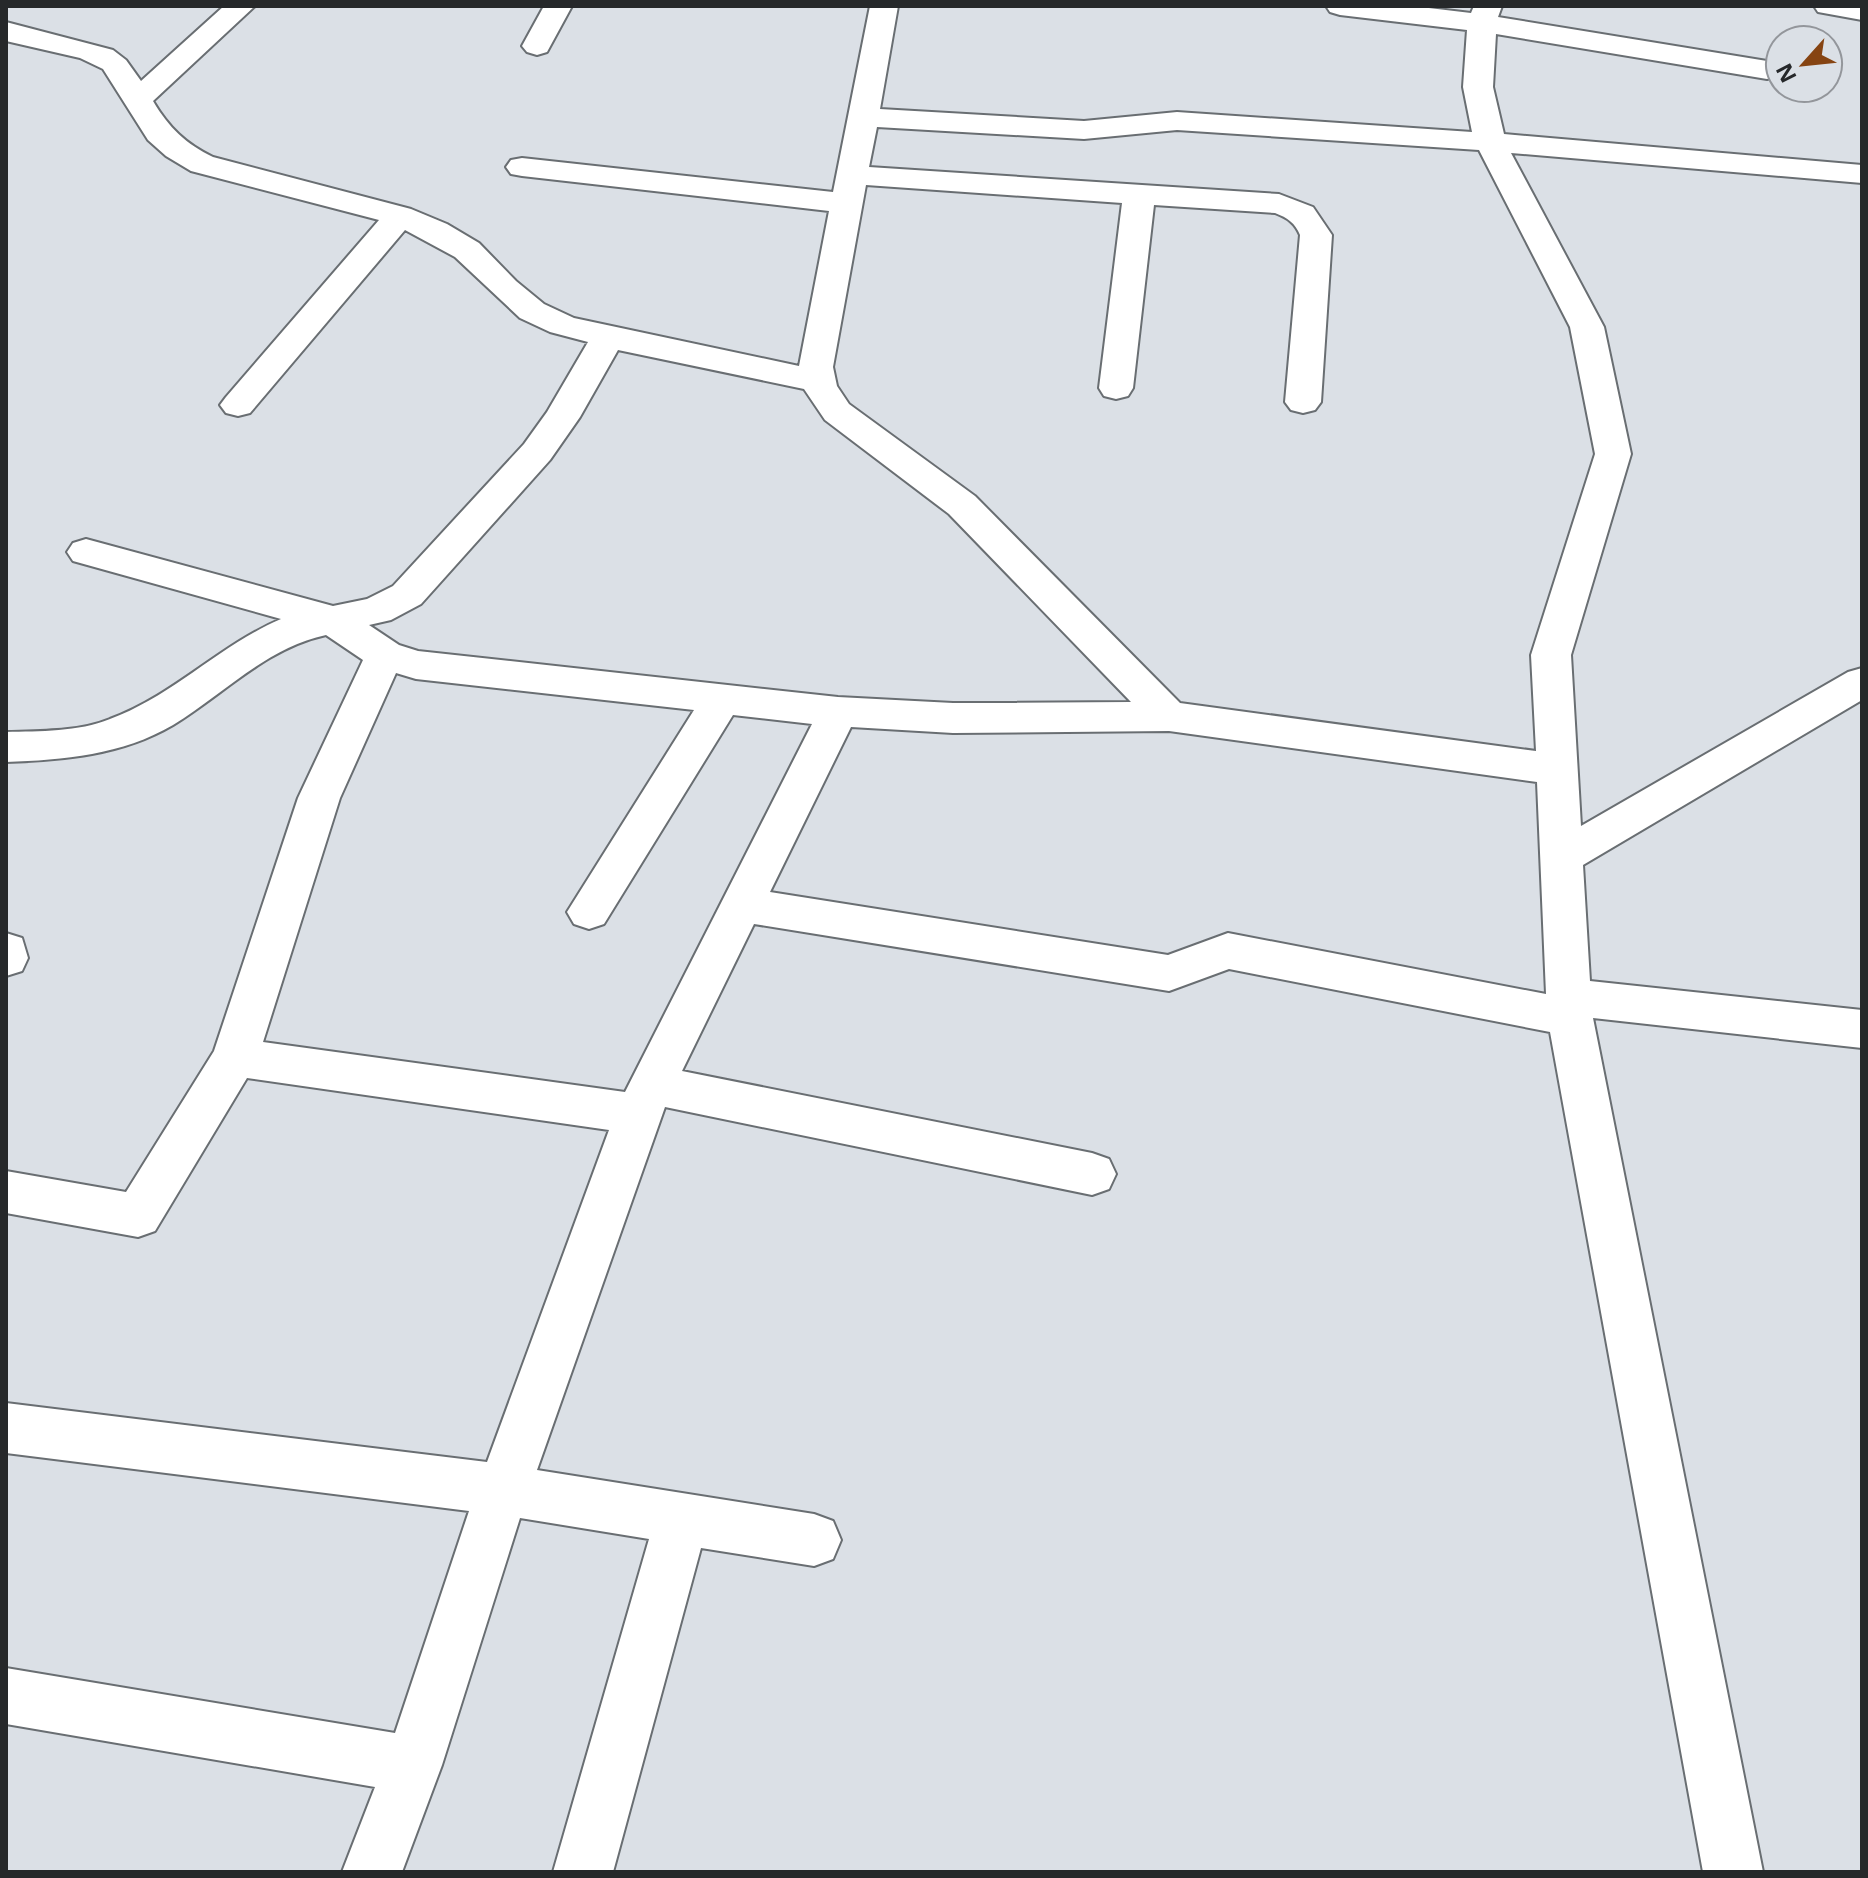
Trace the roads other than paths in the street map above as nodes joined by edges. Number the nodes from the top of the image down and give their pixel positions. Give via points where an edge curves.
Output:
1 (241, 6) edge
2 (558, 6) edge
3 (884, 6) edge
4 (1340, 6) edge
5 (1828, 6) edge
6 (1862, 11) edge
7 (1485, 15) edge
8 (6, 31) edge
9 (537, 46) dead end
10 (1764, 69) edge
11 (137, 100) junction
12 (863, 117) junction
13 (1490, 142) junction
14 (522, 167) dead end
15 (1862, 174) edge
16 (850, 189) junction
17 (1139, 194) junction
18 (400, 216) junction
19 (608, 337) junction
20 (817, 381) junction
21 (1116, 388) dead end
22 (1303, 402) dead end
23 (238, 405) dead end
24 (86, 552) dead end
25 (331, 619) junction
26 (385, 655) junction
27 (1862, 682) edge
28 (722, 699) junction
29 (838, 712) junction
30 (1169, 716) junction
31 (6, 747) edge
32 (1557, 769) junction
33 (1562, 857) junction
34 (741, 905) junction
35 (589, 912) dead end
36 (6, 951) edge
37 (6, 958) edge
38 (1570, 1007) junction
39 (1862, 1029) edge
40 (235, 1057) junction
41 (645, 1099) junction
42 (1092, 1174) dead end
43 (6, 1192) edge
44 (6, 1428) edge
45 (503, 1490) junction
46 (682, 1518) junction
47 (814, 1540) dead end
48 (6, 1696) edge
49 (413, 1765) junction
50 (372, 1872) edge
51 (583, 1872) edge
52 (1733, 1872) edge

1 - 11 street
2 - 9 street
3 - 12 street
4 - 7 street
5 - 6 street
7 - 10 street
7 - 13 street via 1478,87
8 - 11 street via 99,55 114,64
11 - 18 street via 157,134 202,164
12 - 13 street via 1084,130 1177,121
12 - 16 street
13 - 15 street
13 - 32 street via 1587,327 1613,454 1551,655
14 - 16 street
16 - 17 street
16 - 20 street
17 - 21 street
17 - 22 street via 1279,204 1312,221 1316,235
18 - 19 street via 467,250 532,311
18 - 23 street
19 - 20 street
19 - 25 street via 537,452 430,574 407,595 377,610
20 - 30 street via 837,412 999,539
24 - 25 street
25 - 26 street
25 - 31 street via 262,643 158,715 116,734 62,745
26 - 28 street via 416,665
26 - 40 street via 319,798
27 - 33 street
28 - 29 street
28 - 35 street
29 - 30 street via 953,718
29 - 34 street
30 - 32 street
32 - 33 street
33 - 38 street
34 - 38 street via 1169,973 1228,951
34 - 41 street
36 - 37 street
38 - 39 street
38 - 52 street
40 - 41 street
40 - 43 street via 138,1216
41 - 42 street
41 - 45 street
44 - 45 street
45 - 46 street
45 - 49 street
46 - 47 street
46 - 51 street
48 - 49 street
49 - 50 street

